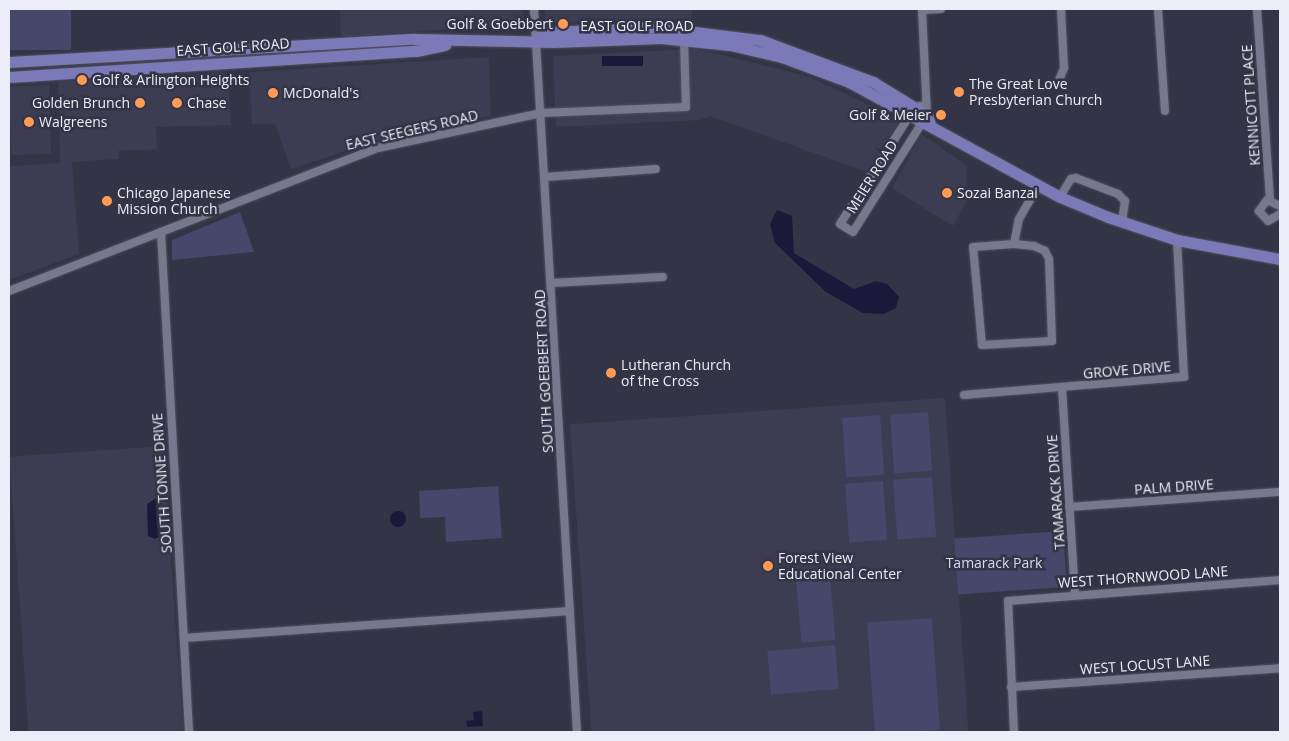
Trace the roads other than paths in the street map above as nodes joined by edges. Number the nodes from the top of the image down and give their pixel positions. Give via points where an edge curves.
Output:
1 (534, 9) edge
2 (941, 9) edge
3 (1061, 9) edge
4 (1158, 9) edge
5 (1257, 9) edge
6 (922, 10) edge
7 (537, 38) junction
8 (684, 39) junction
9 (458, 42) junction
10 (9, 62) edge
11 (9, 77) edge
12 (1059, 80) dead end
13 (1165, 111) dead end
14 (541, 113) junction
15 (921, 115) junction
16 (656, 170) dead end
17 (545, 177) junction
18 (1038, 186) junction
19 (1060, 197) junction
20 (1270, 199) junction
21 (1280, 206) edge
22 (1280, 214) edge
23 (1122, 222) junction
24 (161, 232) junction
25 (1176, 240) junction
26 (1014, 244) junction
27 (1280, 259) edge
28 (663, 277) dead end
29 (551, 283) junction
30 (9, 291) edge
31 (1062, 388) junction
32 (964, 395) dead end
33 (1280, 492) edge
34 (1070, 507) junction
35 (1280, 580) edge
36 (1075, 594) junction
37 (570, 611) junction
38 (184, 638) junction
39 (1280, 668) edge
40 (1011, 687) junction
41 (189, 732) edge
42 (577, 732) edge
43 (1014, 732) edge

1 - 7 street, SOUTH GOEBBERT ROAD
2 - 6 street
3 - 12 street via 1064,68
4 - 13 street
5 - 20 street, KENNICOTT PLACE
6 - 15 street via 928,98
7 - 8 main road, EAST GOLF ROAD via 553,42
7 - 9 main road, EAST GOLF ROAD
7 - 14 street, SOUTH GOEBBERT ROAD
7 - 15 main road, EAST GOLF ROAD via 552,32 615,28 730,34 818,58 873,82
8 - 14 street, EAST SEEGERS ROAD via 686,107
8 - 15 main road, EAST GOLF ROAD via 756,49 803,64
9 - 10 main road, EAST GOLF ROAD via 414,39
9 - 11 main road, EAST GOLF ROAD via 416,52
14 - 17 street, SOUTH GOEBBERT ROAD
14 - 24 street, EAST SEEGERS ROAD via 378,148
15 - 15 street, MEIER ROAD via 840,224 853,232
15 - 18 main road, EAST GOLF ROAD via 956,140
16 - 17 street
17 - 29 street, SOUTH GOEBBERT ROAD
18 - 19 main road, EAST GOLF ROAD
18 - 26 street via 1019,219
19 - 23 main road, EAST GOLF ROAD
19 - 23 street via 1071,179 1076,178 1118,194 1125,202
20 - 21 street
20 - 22 street, KENNICOTT PLACE via 1261,204 1262,217 1272,221
23 - 25 main road, EAST GOLF ROAD
24 - 30 street, EAST SEEGERS ROAD
24 - 38 street, SOUTH TONNE DRIVE
25 - 27 main road, EAST GOLF ROAD
25 - 31 street, GROVE DRIVE via 1184,377
26 - 26 street via 973,246 982,345 1052,342 1049,259 1034,246
28 - 29 street
29 - 37 street, SOUTH GOEBBERT ROAD
31 - 32 street, GROVE DRIVE
31 - 34 street, TAMARACK DRIVE
33 - 34 street, PALM DRIVE
34 - 36 street, TAMARACK DRIVE
35 - 36 street, WEST THORNWOOD LANE
36 - 40 street, WEST THORNWOOD LANE via 1008,601
37 - 38 street
37 - 42 street, SOUTH GOEBBERT ROAD
38 - 41 street, SOUTH TONNE DRIVE
39 - 40 street, WEST LOCUST LANE
40 - 43 street

